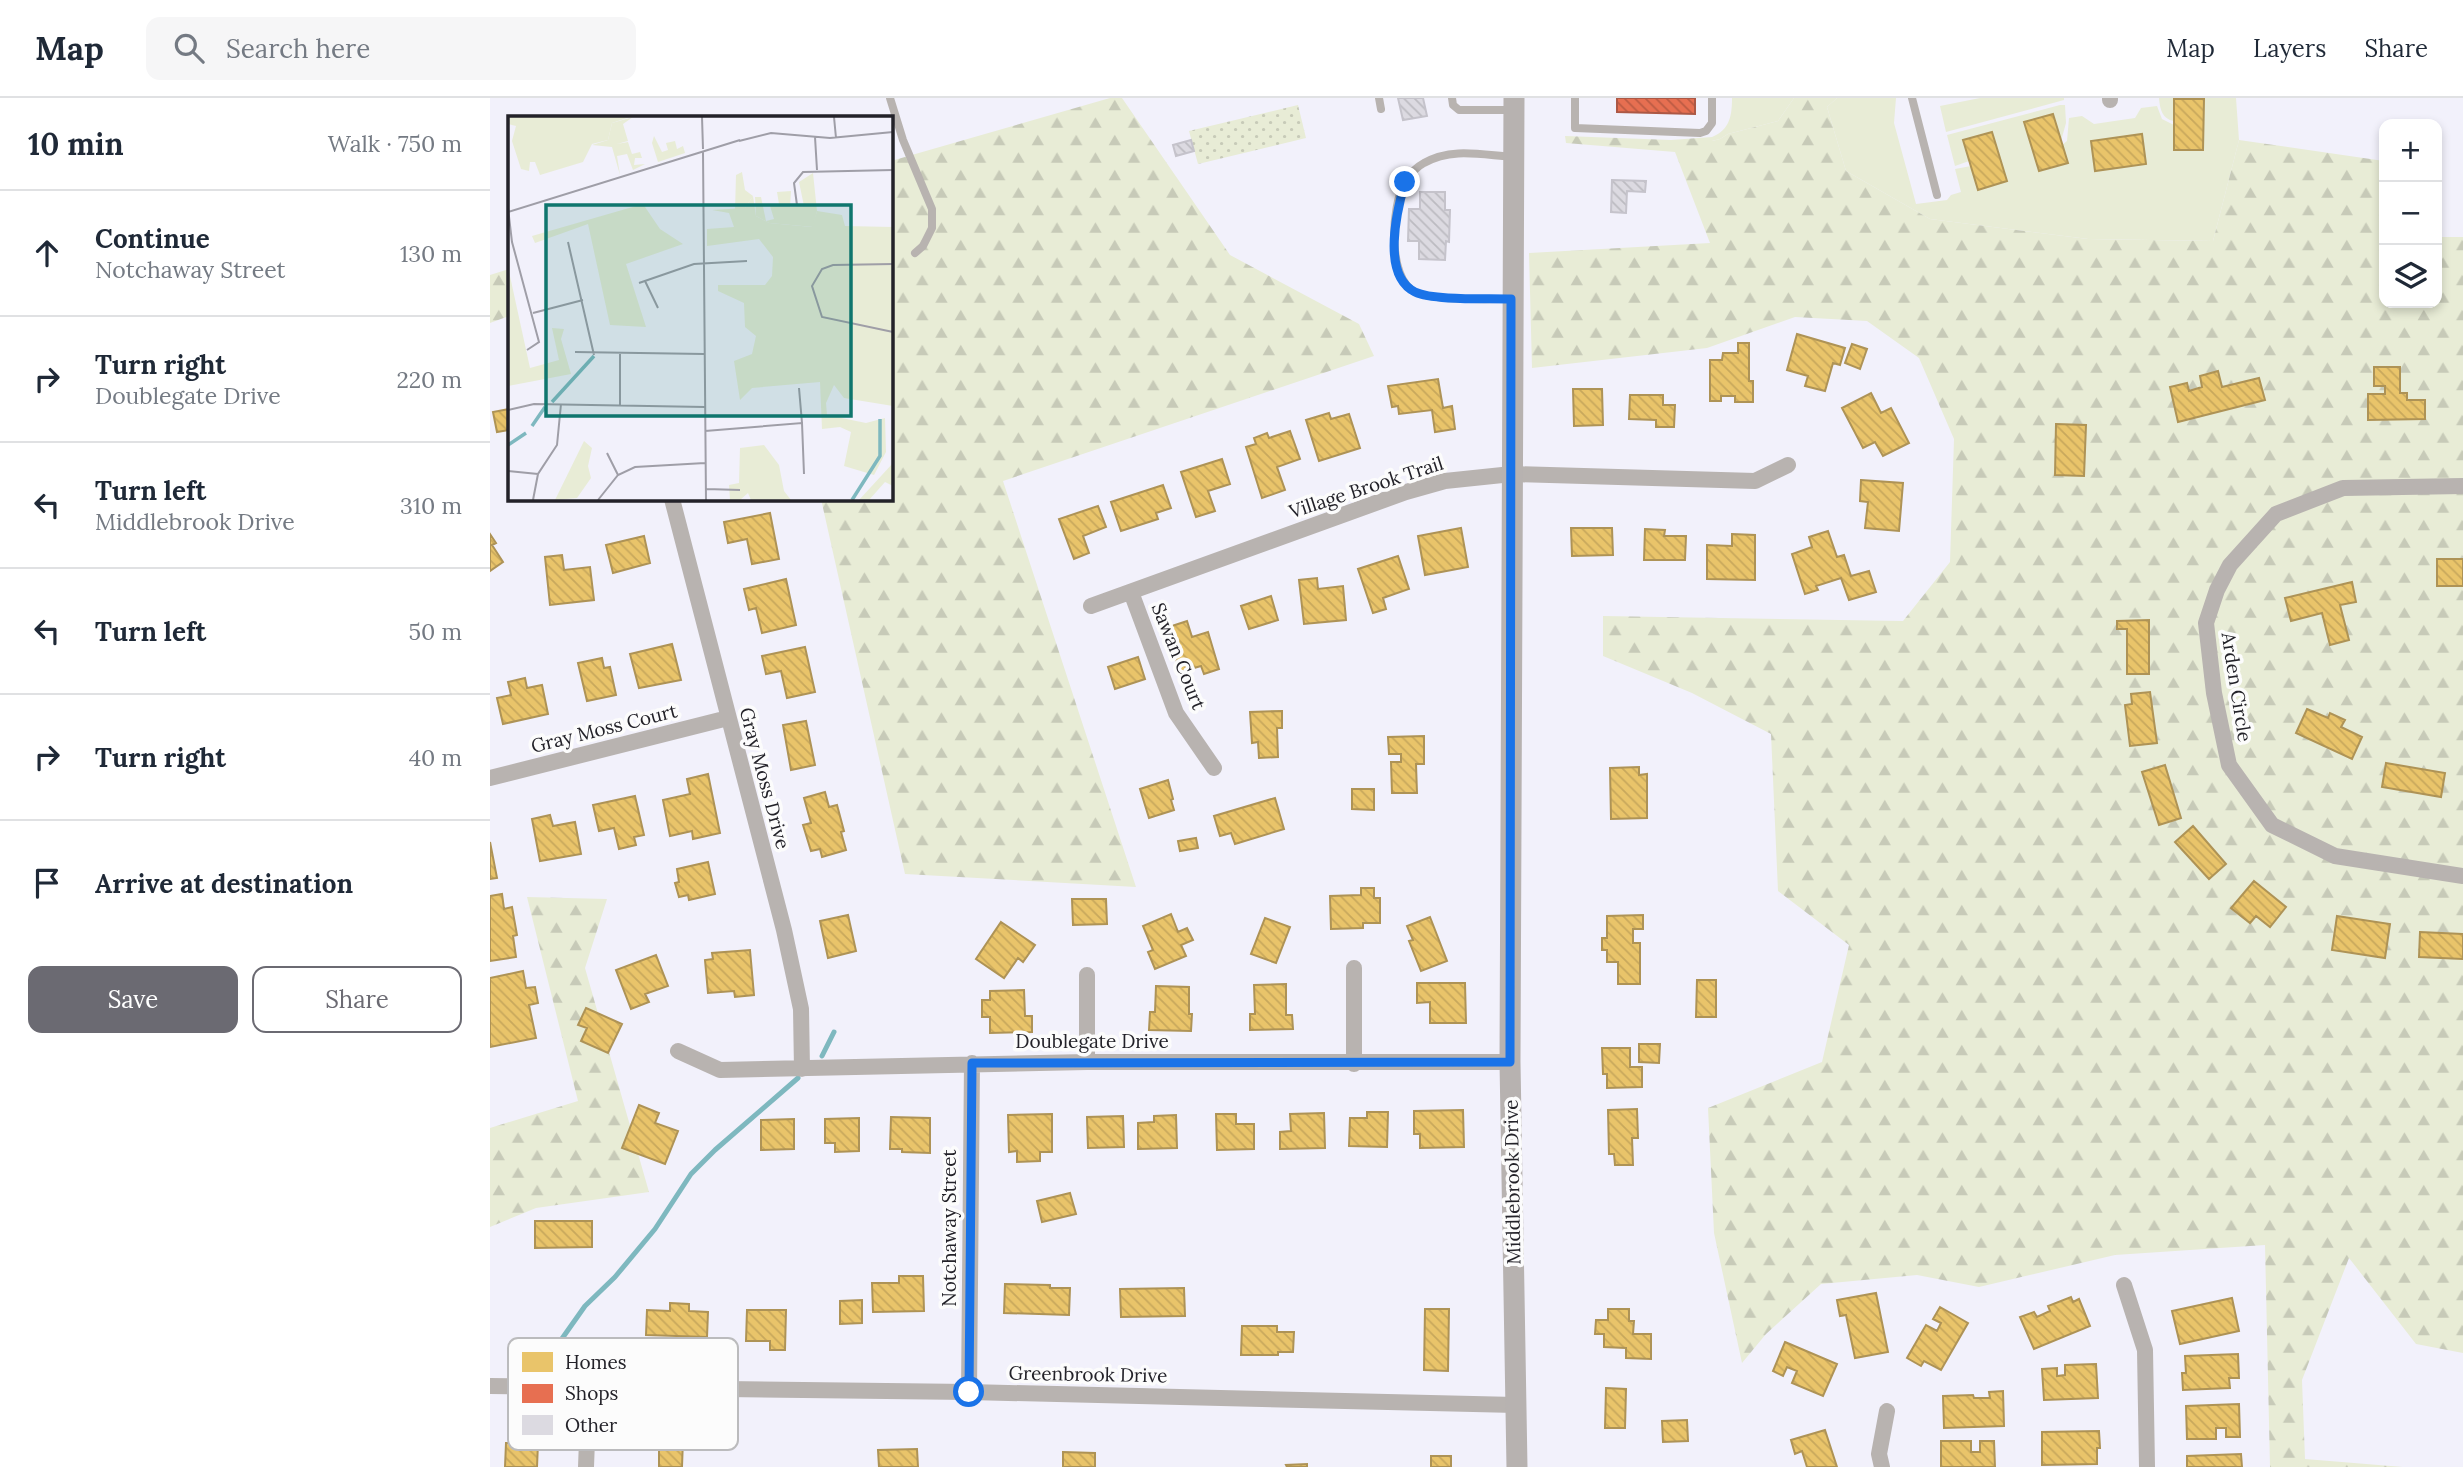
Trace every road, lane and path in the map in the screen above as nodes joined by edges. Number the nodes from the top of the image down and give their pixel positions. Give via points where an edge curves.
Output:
1 (890, 98) edge
2 (1379, 98) edge
3 (1452, 98) edge
4 (1575, 98) edge
5 (1712, 98) edge
6 (1912, 98) edge
7 (1514, 104) edge
8 (1381, 109) dead end
9 (1513, 157) junction
10 (1937, 195) dead end
11 (915, 253) dead end
12 (1511, 299) junction
13 (1788, 465) dead end
14 (1511, 474) junction
15 (2463, 486) edge
16 (672, 500) edge
17 (1131, 592) junction
18 (1091, 606) dead end
19 (728, 718) junction
20 (1214, 768) dead end
21 (490, 778) edge
22 (2463, 876) edge
23 (1354, 968) dead end
24 (1087, 975) dead end
25 (678, 1051) dead end
26 (1087, 1062) junction
27 (1510, 1062) junction
28 (972, 1063) junction
29 (1354, 1063) junction
30 (802, 1069) junction
31 (2124, 1284) dead end
32 (490, 1386) edge
33 (508, 1386) edge
34 (738, 1389) edge
35 (969, 1392) junction
36 (1516, 1405) junction
37 (1887, 1411) dead end
38 (1517, 1467) edge
39 (1882, 1467) edge
40 (2147, 1467) edge

1 - 11 lane via 932,209 932,228
2 - 8 lane
3 - 7 lane via 1459,110
4 - 5 lane via 1574,128 1700,133 1712,123
6 - 10 lane
7 - 9 street, Middlebrook Drive
9 - 12 street, Middlebrook Drive
9 - 12 lane via 1457,152 1421,164 1405,182 1393,244 1403,283 1416,293
12 - 14 street, Middlebrook Drive
13 - 14 street, Village Brook Trail via 1755,481
14 - 17 street, Village Brook Trail via 1444,481 1406,492
14 - 27 street, Middlebrook Drive
15 - 22 street, Arden Circle via 2343,488 2276,514 2230,565 2206,623 2229,765 2272,825 2335,856
16 - 19 street, Gray Moss Drive
17 - 18 street, Village Brook Trail
17 - 20 street, Sawan Court via 1176,713
19 - 21 street, Gray Moss Court
19 - 30 street, Gray Moss Drive via 801,1009
23 - 29 street
24 - 26 street
25 - 30 street, Doublegate Drive via 720,1070
26 - 28 street, Doublegate Drive
26 - 29 street, Doublegate Drive
27 - 29 street, Doublegate Drive
27 - 36 street, Middlebrook Drive
28 - 30 street, Doublegate Drive
28 - 35 street, Notchaway Street
31 - 40 street via 2145,1350
32 - 33 street, Greenbrook Drive
34 - 35 street, Greenbrook Drive
35 - 36 street, Greenbrook Drive
36 - 38 street, Middlebrook Drive
37 - 39 street via 1879,1454

